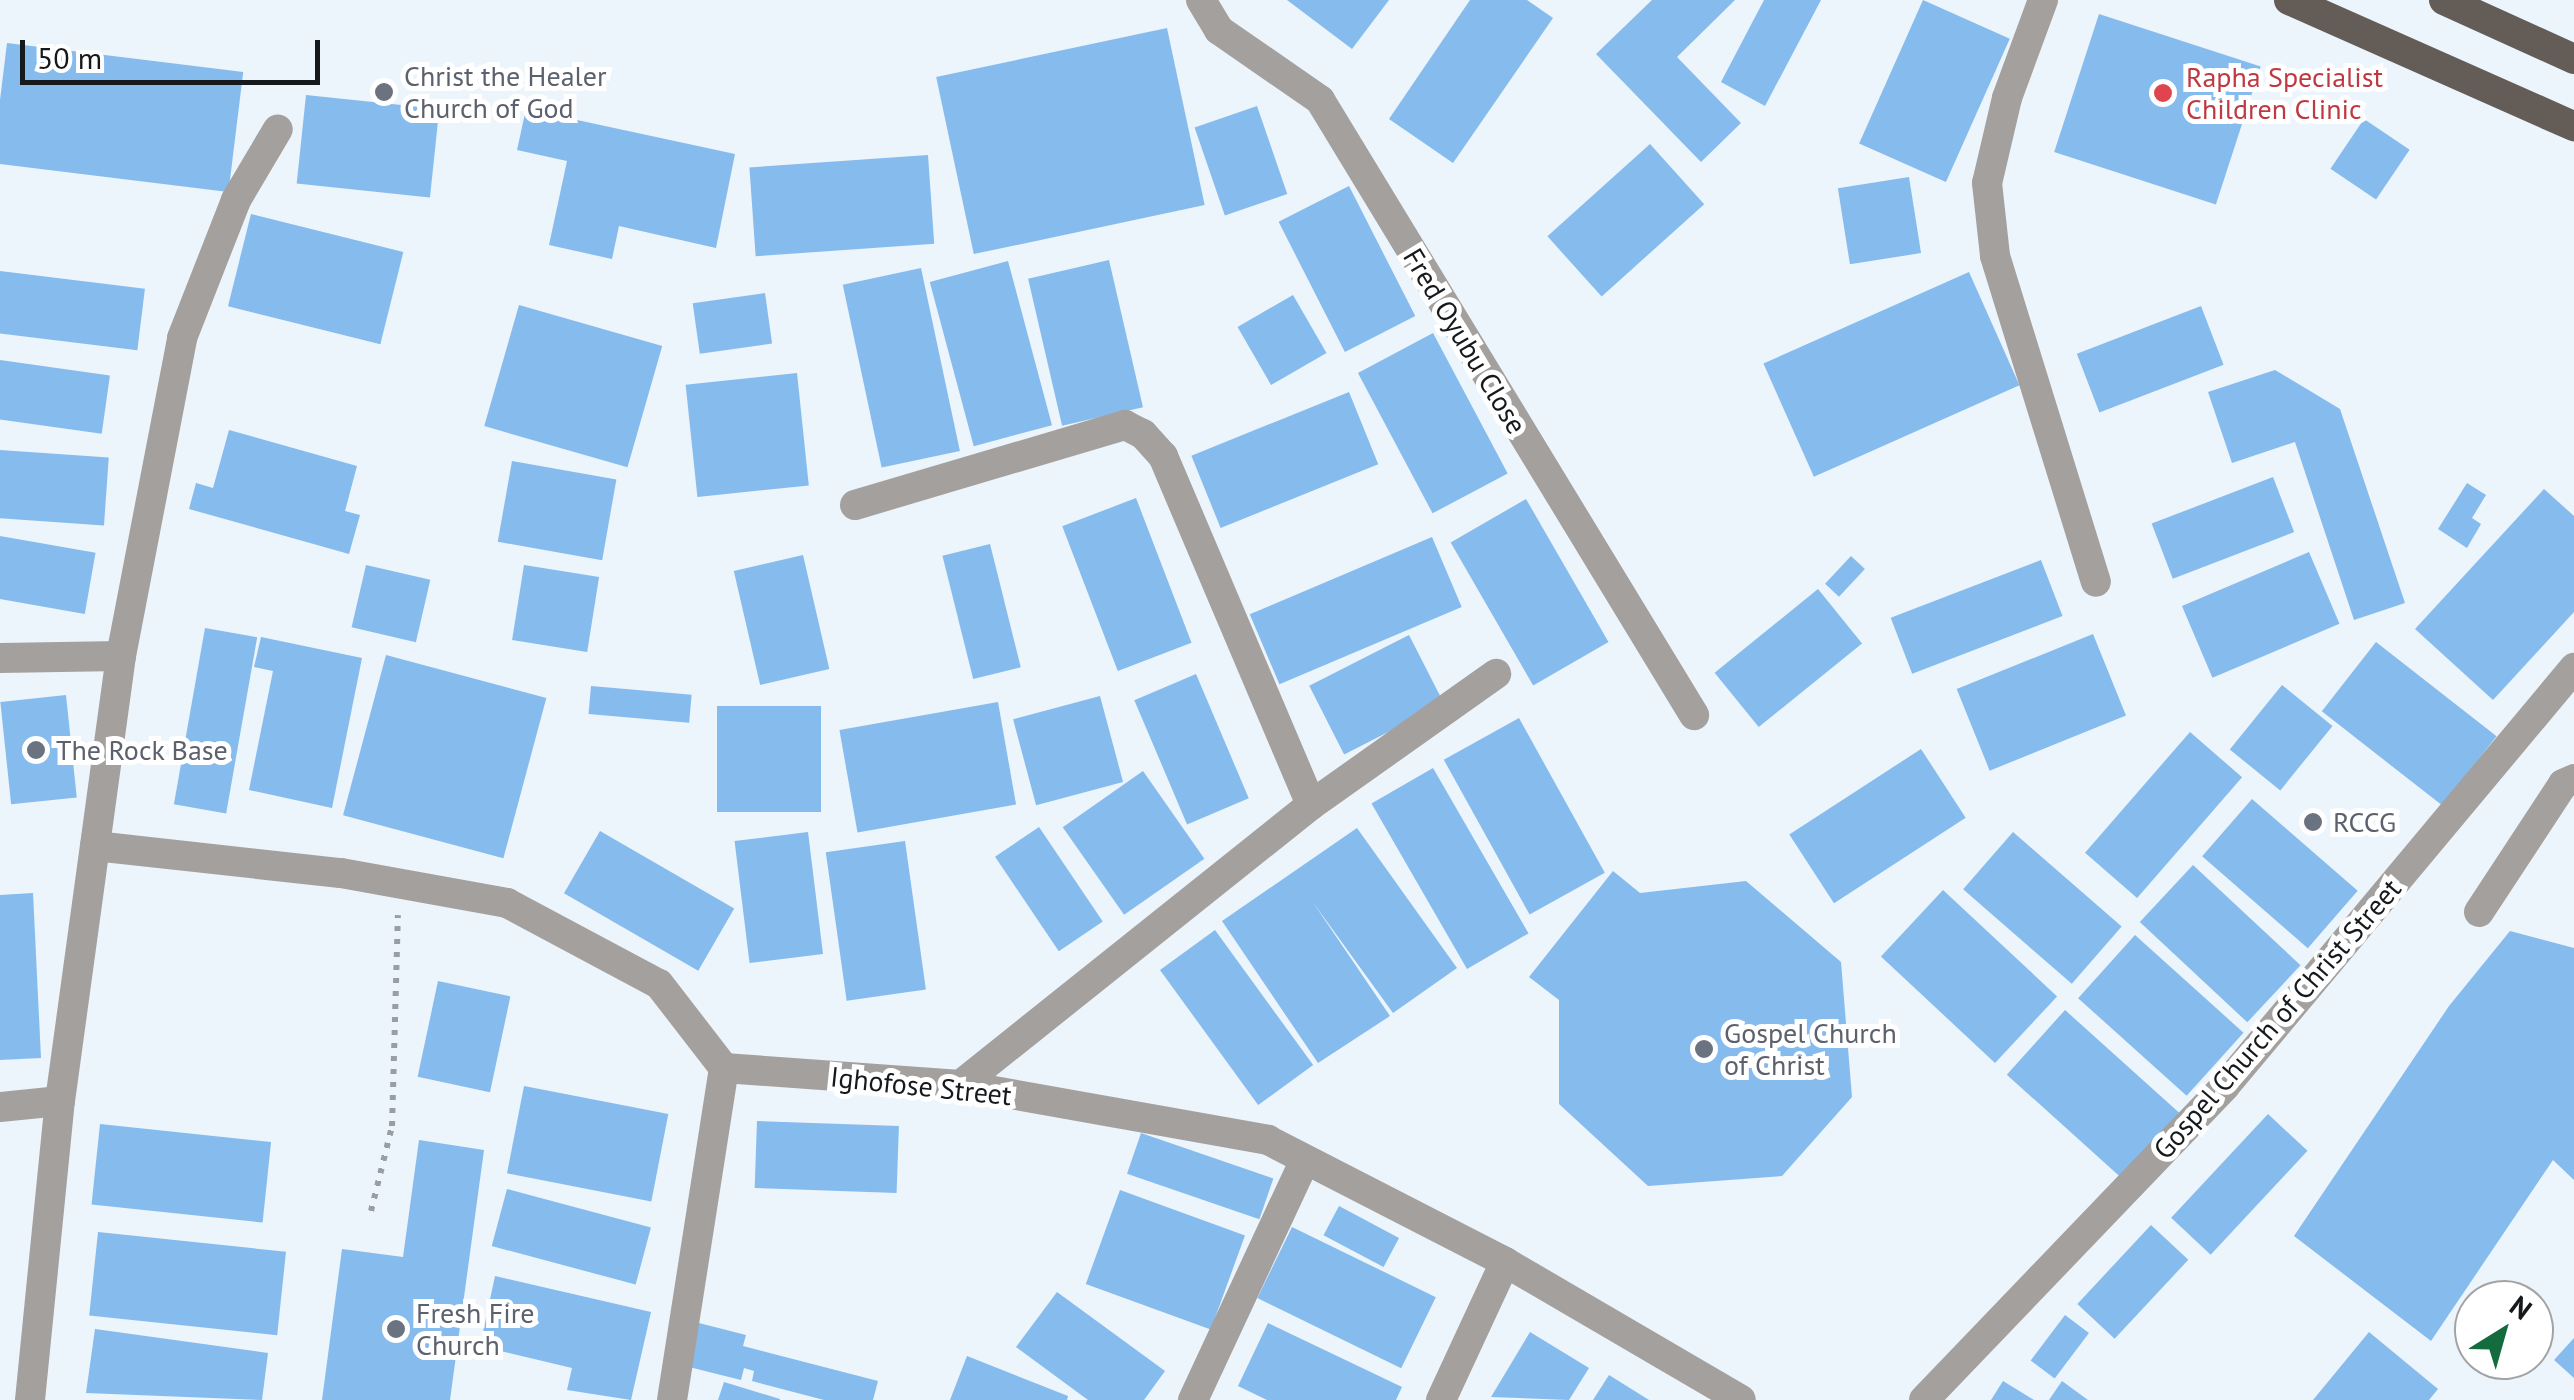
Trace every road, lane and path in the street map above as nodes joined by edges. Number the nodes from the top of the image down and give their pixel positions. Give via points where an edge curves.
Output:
1 (1201, 0) edge
2 (2043, 0) edge
3 (2290, 0) edge
4 (2444, 0) edge
5 (2574, 59) edge
6 (2574, 126) edge
7 (278, 130) dead end
8 (855, 504) dead end
9 (2096, 582) dead end
10 (122, 656) junction
11 (0, 658) edge
12 (2574, 668) edge
13 (1496, 674) dead end
14 (1694, 715) dead end
15 (2574, 779) edge
16 (1311, 805) junction
17 (96, 846) junction
18 (398, 884) junction
19 (2478, 912) dead end
20 (724, 1068) junction
21 (960, 1085) junction
22 (60, 1101) junction
23 (0, 1107) edge
24 (1304, 1160) junction
25 (371, 1212) dead end
26 (1505, 1262) junction
27 (30, 1400) edge
28 (672, 1400) edge
29 (1193, 1400) edge
30 (1441, 1400) edge
31 (1741, 1400) edge
32 (1924, 1400) edge

1 - 14 street, Fred Oyubu Close via 1219,30 1320,100
2 - 9 street via 2007,98 1987,183 1995,256
3 - 6 main road
4 - 5 main road
7 - 10 street via 236,200 182,338
8 - 16 street via 1126,425 1143,434 1163,456
10 - 11 street
10 - 17 street
12 - 32 street, Gospel Church of Christ Street via 2225,1086
13 - 16 street
15 - 19 street via 2562,784
16 - 21 street
17 - 18 street
17 - 22 street
18 - 20 street via 507,903 658,984
18 - 25 path via 392,1126
20 - 21 street, Ighofose Street
20 - 28 street
21 - 24 street, Ighofose Street via 1268,1140
22 - 23 street
22 - 27 street
24 - 26 street, Ighofose Street
24 - 29 street
26 - 30 street
26 - 31 street, Ighofose Street

